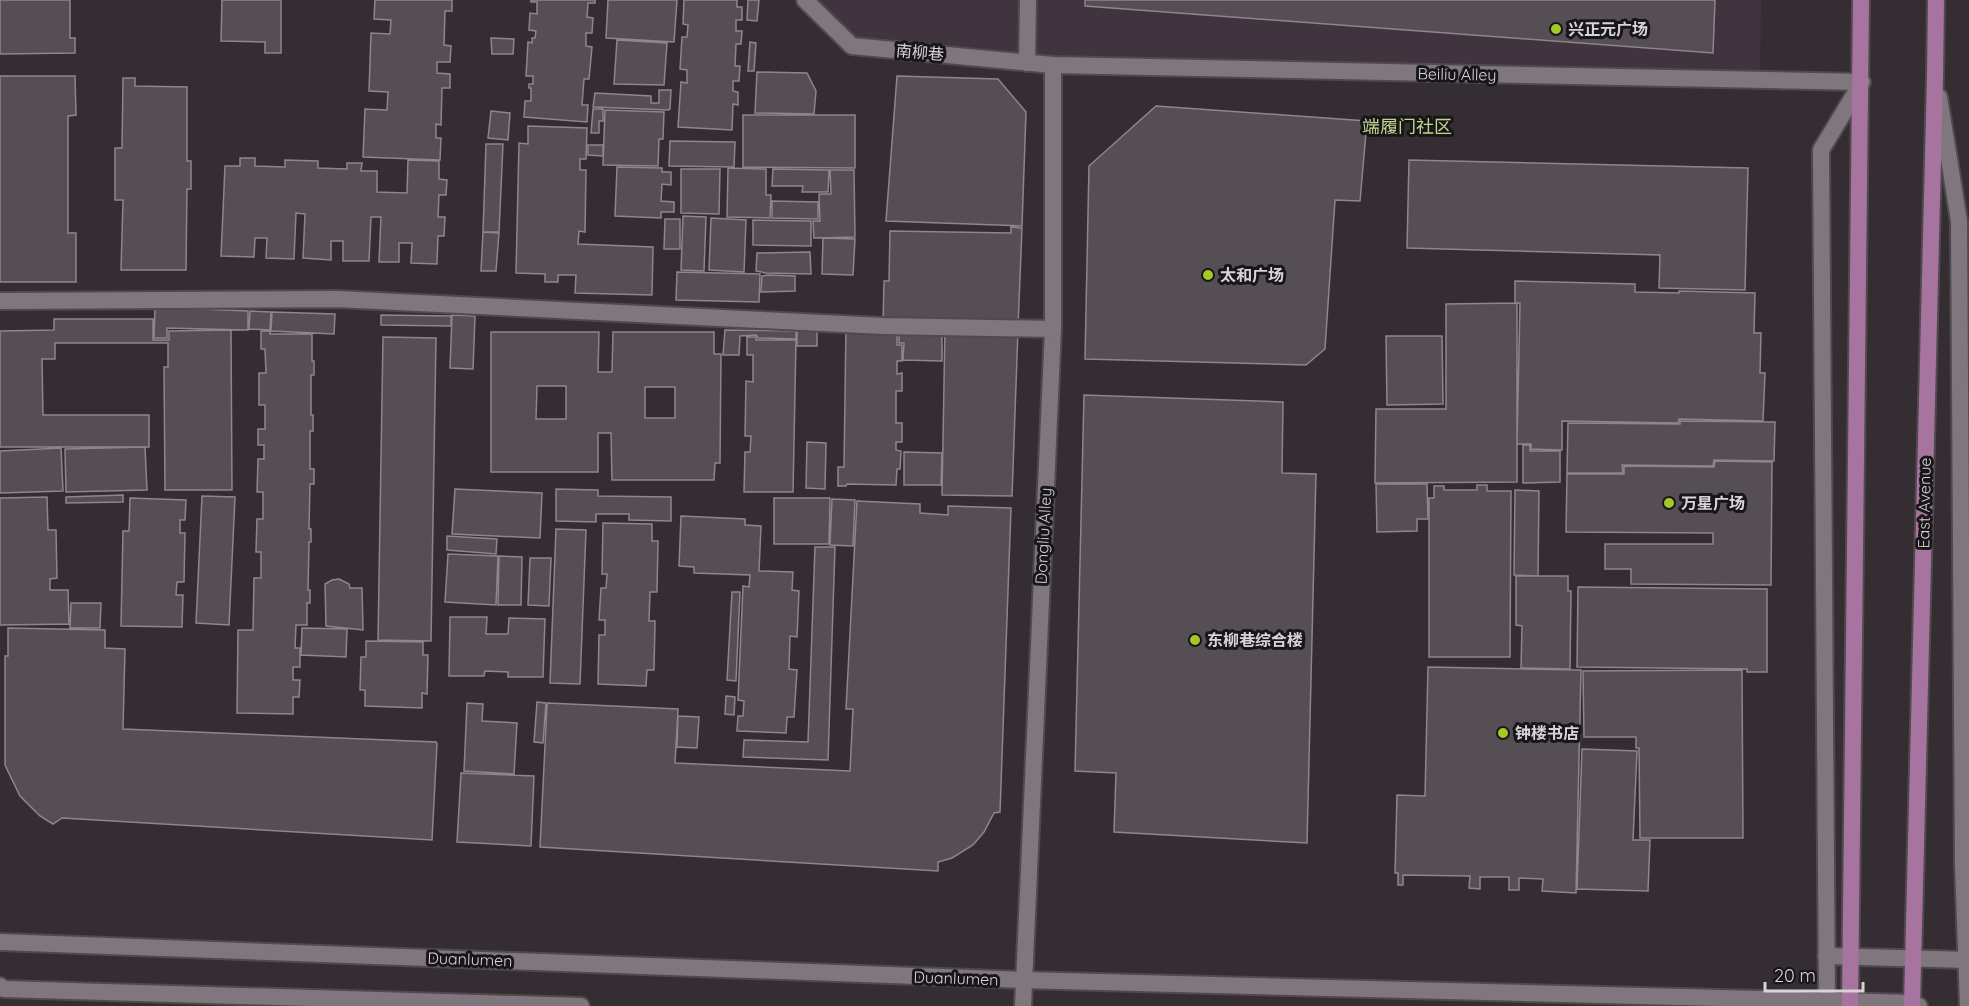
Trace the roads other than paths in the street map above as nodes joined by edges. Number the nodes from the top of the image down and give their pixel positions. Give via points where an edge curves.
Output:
1 (805, 0) edge
2 (1028, 0) edge
3 (1862, 0) edge
4 (1936, 0) edge
5 (1027, 63) junction
6 (1053, 65) junction
7 (1935, 77) junction
8 (1862, 82) junction
9 (0, 301) edge
10 (1053, 329) junction
11 (0, 942) edge
12 (1826, 956) junction
13 (1851, 957) junction
14 (1913, 958) junction
15 (1968, 960) edge
16 (1023, 980) junction
17 (0, 986) edge
18 (1827, 1004) edge
19 (1850, 1004) edge
20 (1914, 1005) edge
21 (582, 1006) edge
22 (1023, 1006) edge
23 (1968, 1006) edge

1 - 5 street, 南柳巷 via 852,46
2 - 5 street
3 - 8 main road
4 - 7 main road, East Avenue
5 - 6 street, 南柳巷
6 - 8 street, Beiliu Alley
6 - 10 street, Dongliu Alley
7 - 14 main road, East Avenue
7 - 15 street via 1959,221 1963,864
8 - 12 street via 1821,150
8 - 13 main road
9 - 10 street via 337,299 871,325
10 - 16 street, Dongliu Alley
11 - 16 street, Duanlumen
12 - 13 street
12 - 18 street
13 - 14 street
13 - 19 main road
14 - 15 street
14 - 20 main road, East Avenue
15 - 23 street
16 - 18 street, Duanlumen
16 - 22 street, Dongliu Alley
17 - 21 street
18 - 19 street, Duanlumen
19 - 20 street, Duanlumen

